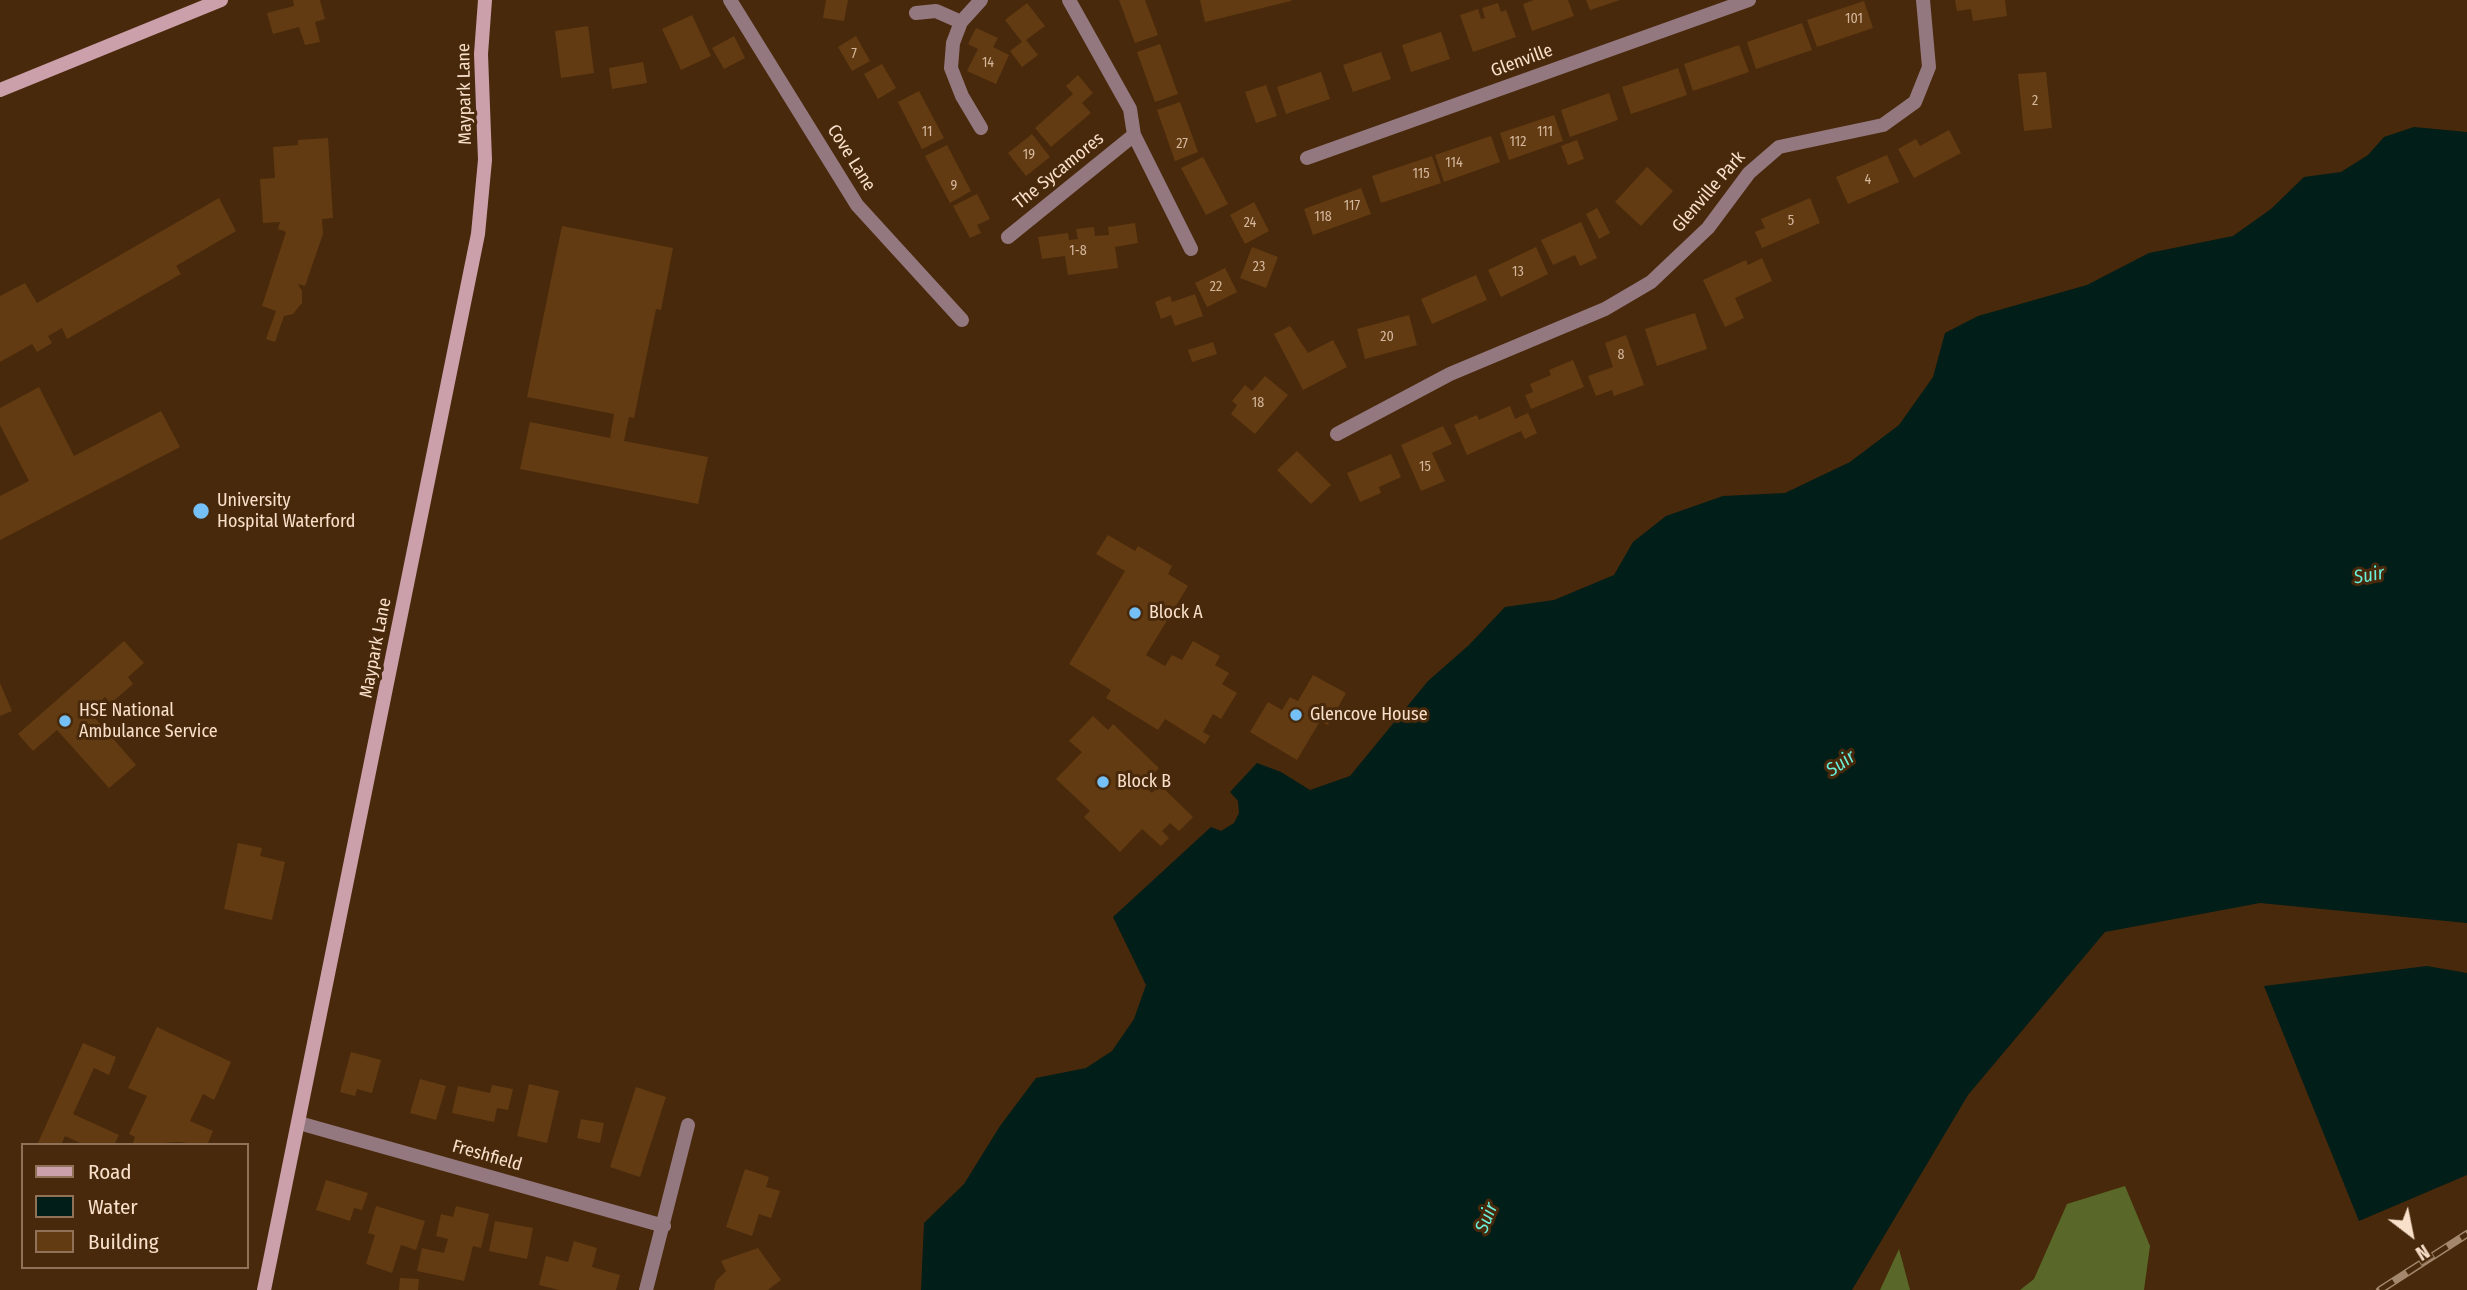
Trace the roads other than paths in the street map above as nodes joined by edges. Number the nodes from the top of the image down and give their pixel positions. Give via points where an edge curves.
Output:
1 (221, 0) edge
2 (730, 0) edge
3 (981, 0) edge
4 (1069, 0) edge
5 (1749, 0) edge
6 (1923, 0) edge
7 (483, 3) edge
8 (916, 13) dead end
9 (961, 22) junction
10 (0, 90) edge
11 (981, 128) dead end
12 (1133, 135) junction
13 (1307, 158) dead end
14 (1008, 237) dead end
15 (1191, 249) dead end
16 (962, 320) dead end
17 (1337, 434) dead end
18 (299, 1123) junction
19 (688, 1125) dead end
20 (664, 1226) junction
21 (264, 1290) edge
22 (646, 1290) edge

1 - 10 street
2 - 16 street, Cove Lane via 857,205
3 - 9 street
4 - 12 street via 1130,109
5 - 13 street, Glenville
6 - 17 street, Glenville Park via 1929,67 1915,102 1883,125 1779,147 1749,173 1708,228 1650,282 1605,309 1450,374
7 - 18 street, Maypark Lane via 485,160 479,226
8 - 9 street via 936,11
9 - 11 street via 951,68
12 - 14 street, The Sycamores
12 - 15 street
18 - 20 street, Freshfield
18 - 21 street, Maypark Lane
19 - 20 street
20 - 22 street

